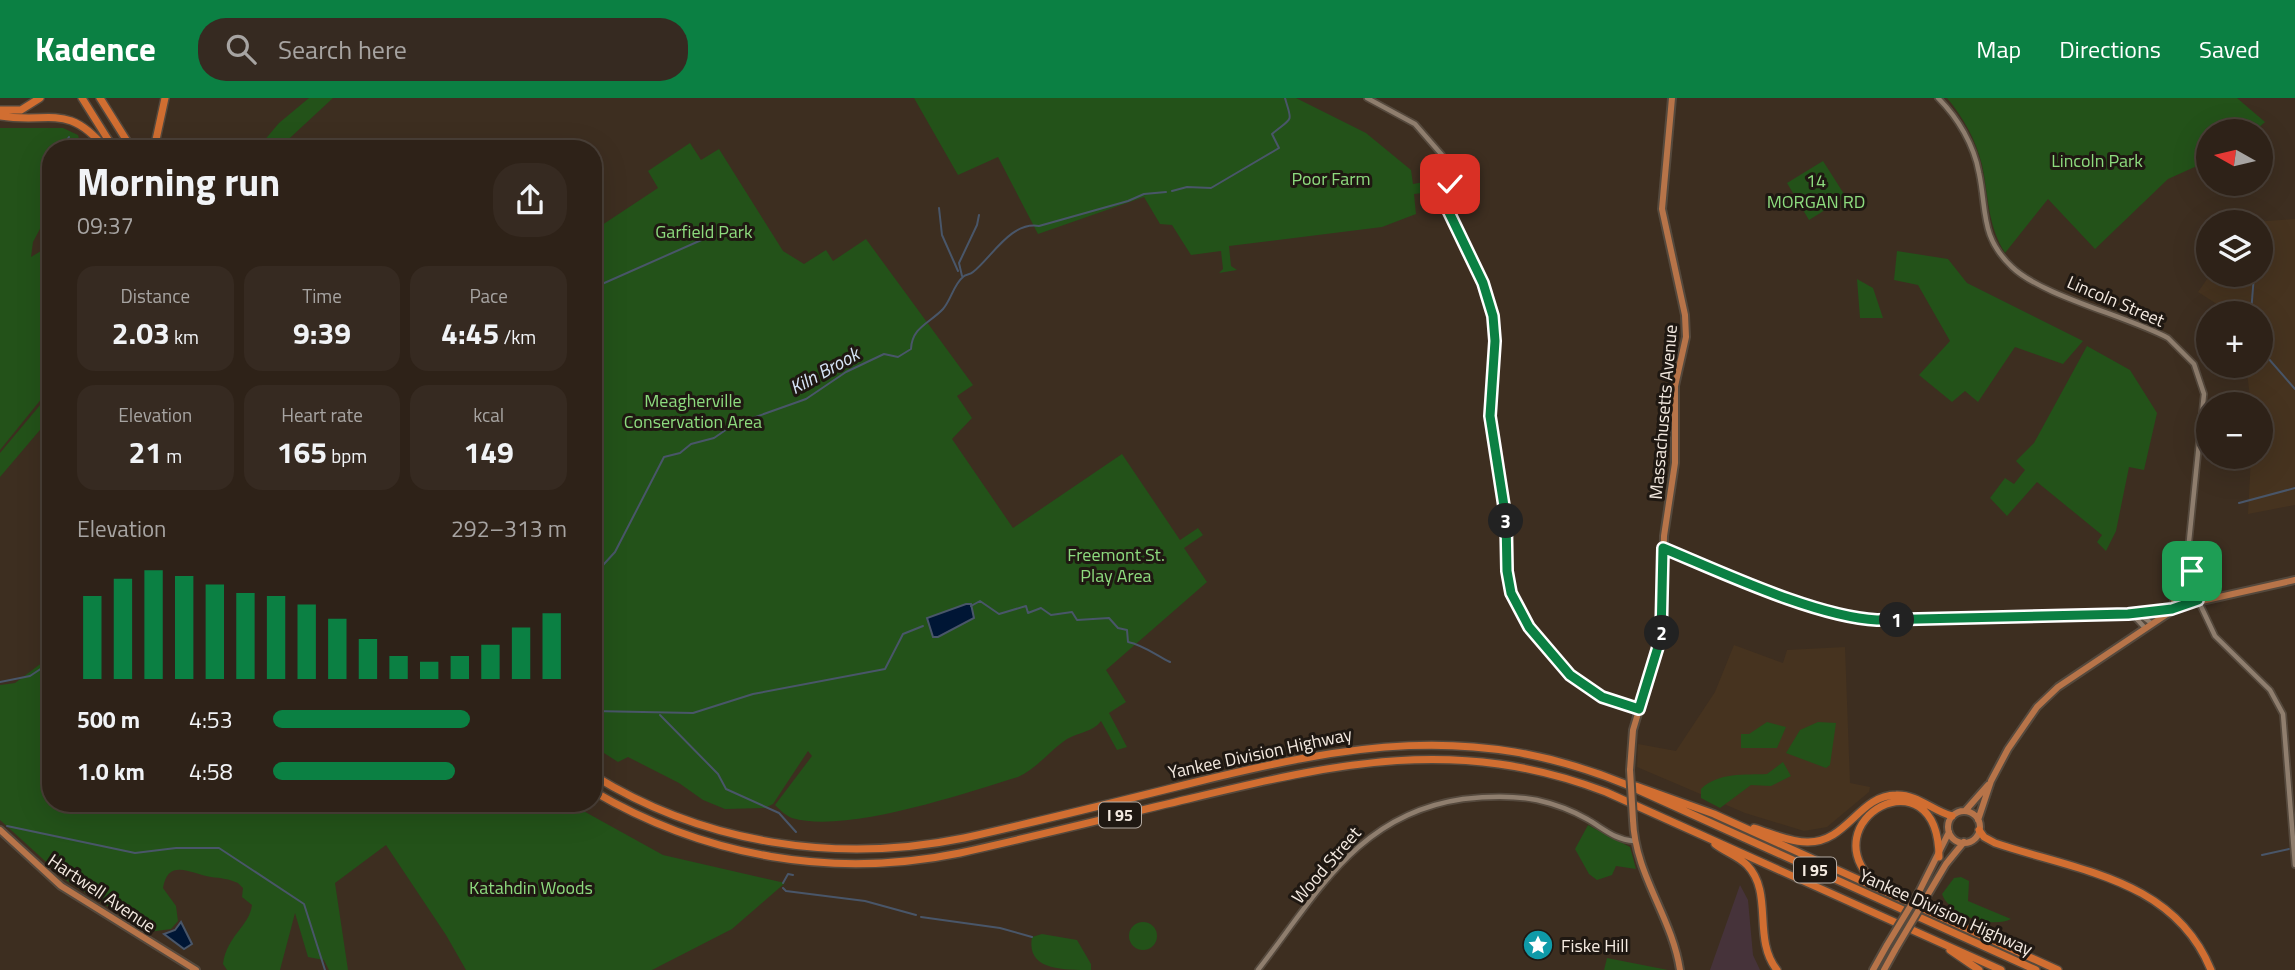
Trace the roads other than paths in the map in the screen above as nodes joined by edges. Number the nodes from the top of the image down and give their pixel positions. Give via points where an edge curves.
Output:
1 (40, 98) edge
2 (82, 98) edge
3 (100, 98) edge
4 (164, 98) edge
5 (1367, 98) edge
6 (1672, 98) edge
7 (1938, 98) edge
8 (0, 110) edge
9 (0, 117) edge
10 (98, 140) edge
11 (108, 140) edge
12 (126, 140) edge
13 (156, 140) edge
14 (1663, 548) junction
15 (2188, 551) junction
16 (2295, 580) edge
17 (2198, 600) junction
18 (2172, 609) junction
19 (2137, 612) junction
20 (2128, 614) junction
21 (2148, 625) junction
22 (1639, 709) junction
23 (602, 780) edge
24 (1992, 781) junction
25 (1621, 783) junction
26 (602, 796) edge
27 (1965, 811) junction
28 (1952, 816) junction
29 (1978, 820) junction
30 (1730, 821) junction
31 (0, 830) edge
32 (1979, 830) junction
33 (1949, 832) junction
34 (1703, 835) junction
35 (1634, 841) junction
36 (1964, 842) junction
37 (1939, 857) junction
38 (2295, 865) edge
39 (1882, 889) junction
40 (1942, 943) junction
41 (196, 970) edge
42 (1258, 970) edge
43 (1680, 970) edge
44 (1777, 970) edge
45 (1872, 970) edge
46 (1884, 970) edge
47 (1979, 970) edge
48 (2001, 970) edge
49 (2035, 970) edge
50 (2058, 970) edge
51 (2211, 970) edge

1 - 8 highway via 21,110
2 - 11 highway
3 - 12 highway
4 - 13 highway
5 - 22 street via 1405,117 1429,137 1447,164 1450,194 1446,206 1483,283 1493,316 1490,416 1506,519 1511,593 1529,627 1570,675 1602,697
6 - 14 main road, Massachusetts Avenue via 1662,209 1686,337 1675,386 1675,463
7 - 15 street, Lincoln Street via 1975,155 1987,231 2003,258 2030,280 2168,338 2194,364 2204,401
9 - 10 highway via 65,118 86,127
14 - 20 street via 1783,596 1862,619
14 - 22 main road, Massachusetts Avenue via 1661,637
15 - 17 street, Lincoln Street
15 - 18 main road
16 - 17 main road
17 - 18 main road
17 - 38 street, Lincoln Street via 2215,636 2270,690 2283,714
18 - 19 street
18 - 21 main road
19 - 20 street
19 - 21 street
20 - 21 street
21 - 24 main road via 2042,701
22 - 35 main road, Massachusetts Avenue, bridge via 1630,770
23 - 25 highway, Yankee Division Highway / I 95 via 713,829 779,844 846,850 901,848 964,838 1292,759 1369,747 1439,744 1508,751 1568,764
24 - 27 main road
24 - 29 main road
25 - 30 highway via 1651,789
25 - 49 highway, Yankee Division Highway / I 95
26 - 34 highway, Yankee Division Highway / I 95 via 650,821 720,846 781,859 862,865 960,853 1321,768 1440,758 1508,765 1566,778
27 - 28 main road
27 - 29 main road
28 - 30 highway via 1911,797 1891,795 1873,802 1838,834 1810,842
28 - 33 main road
29 - 32 main road
30 - 39 highway
31 - 41 main road, Hartwell Avenue via 61,886
32 - 36 main road
32 - 51 highway via 1995,843 2149,895 2188,928
33 - 36 main road
33 - 37 main road
34 - 40 highway, Yankee Division Highway / I 95
34 - 44 highway via 1753,874 1760,896 1764,946
35 - 42 street, Wood Street via 1616,837 1559,806 1525,798 1479,797 1420,809 1385,825 1357,847
35 - 43 main road, Massachusetts Avenue
36 - 46 main road, bridge via 1946,864
37 - 39 highway via 1937,830 1926,813 1903,801 1880,805 1864,821 1857,846 1864,871
37 - 45 main road, bridge
39 - 50 highway
40 - 47 highway
40 - 48 highway, Yankee Division Highway / I 95

